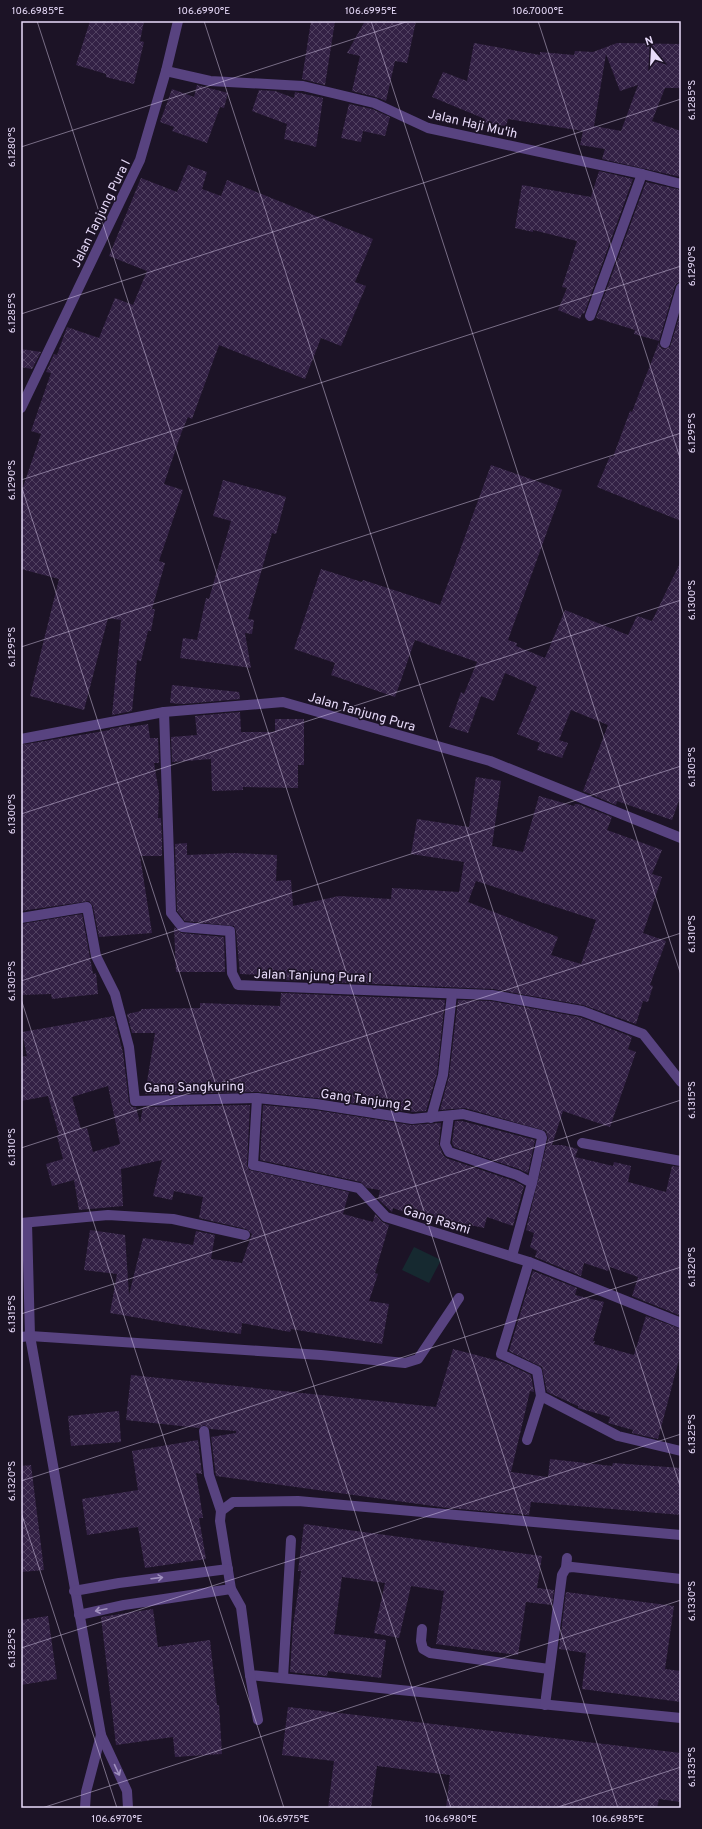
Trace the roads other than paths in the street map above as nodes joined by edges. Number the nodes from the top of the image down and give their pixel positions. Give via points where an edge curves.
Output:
1 (178, 21) edge
2 (166, 71) junction
3 (642, 174) junction
4 (681, 184) edge
5 (681, 288) edge
6 (590, 316) dead end
7 (666, 344) dead end
8 (21, 408) edge
9 (164, 712) junction
10 (21, 739) edge
11 (681, 838) edge
12 (21, 918) edge
13 (452, 994) junction
14 (681, 1082) edge
15 (257, 1098) junction
16 (449, 1116) junction
17 (431, 1118) junction
18 (582, 1143) dead end
19 (681, 1161) edge
20 (532, 1183) junction
21 (24, 1223) edge
22 (245, 1235) dead end
23 (512, 1256) junction
24 (529, 1262) junction
25 (459, 1298) dead end
26 (681, 1323) edge
27 (25, 1336) edge
28 (541, 1396) junction
29 (204, 1431) dead end
30 (527, 1440) dead end
31 (681, 1451) edge
32 (221, 1510) junction
33 (681, 1535) edge
34 (291, 1540) dead end
35 (228, 1569) junction
36 (681, 1579) edge
37 (231, 1589) junction
38 (74, 1591) junction
39 (79, 1615) junction
40 (422, 1629) dead end
41 (549, 1669) junction
42 (250, 1675) junction
43 (283, 1678) junction
44 (545, 1705) junction
45 (681, 1718) edge
46 (258, 1720) dead end
47 (101, 1735) junction
48 (85, 1808) edge
49 (128, 1808) edge

1 - 2 street, Jalan Tanjung Pura I
2 - 3 street, Jalan Haji Mu'ih via 210,81 303,86 374,103 428,128
2 - 8 street, Jalan Tanjung Pura I via 140,160
3 - 4 street, Jalan Haji Mu'ih
3 - 6 street
5 - 7 street
9 - 10 street, Jalan Tanjung Pura
9 - 11 street, Jalan Tanjung Pura via 283,702 490,761
9 - 13 street, Jalan Tanjung Pura I via 171,914 182,928 230,931 232,973 238,985
12 - 15 street, Gang Sangkuring via 87,907 96,956 115,994 129,1047 135,1101
13 - 14 street, Jalan Tanjung Pura I via 492,996 582,1011 643,1034
13 - 17 street via 443,1075
15 - 17 street, Gang Tanjung 2 via 412,1119
15 - 23 street, Gang Rasmi via 253,1165 359,1188 386,1217
16 - 17 street, Gang Tanjung 2
16 - 20 street via 445,1144 449,1152 517,1175
16 - 20 street, Gang Tanjung 2 via 463,1114 541,1135
18 - 19 street
20 - 23 street
21 - 22 street via 115,1216 172,1220
21 - 27 street
23 - 24 street, Gang Rasmi
24 - 26 street, Gang Rasmi
24 - 28 street via 501,1354 537,1371
25 - 27 street via 418,1359 405,1363 321,1355
27 - 38 street
28 - 30 street
28 - 31 street via 618,1436
29 - 32 street via 209,1475
32 - 33 street via 233,1502 298,1501
32 - 35 street via 220,1521
34 - 43 street
35 - 37 street
38 -> 35 street
36 - 41 street via 572,1567 566,1563 562,1574
37 -> 39 street via 124,1605
37 - 42 street via 241,1607
38 - 39 street
39 - 47 street
40 - 41 street via 423,1649 430,1653
41 - 44 street
42 - 43 street
42 - 46 street
43 - 44 street
44 - 45 street
47 - 48 street via 86,1792
47 -> 49 street via 127,1791

